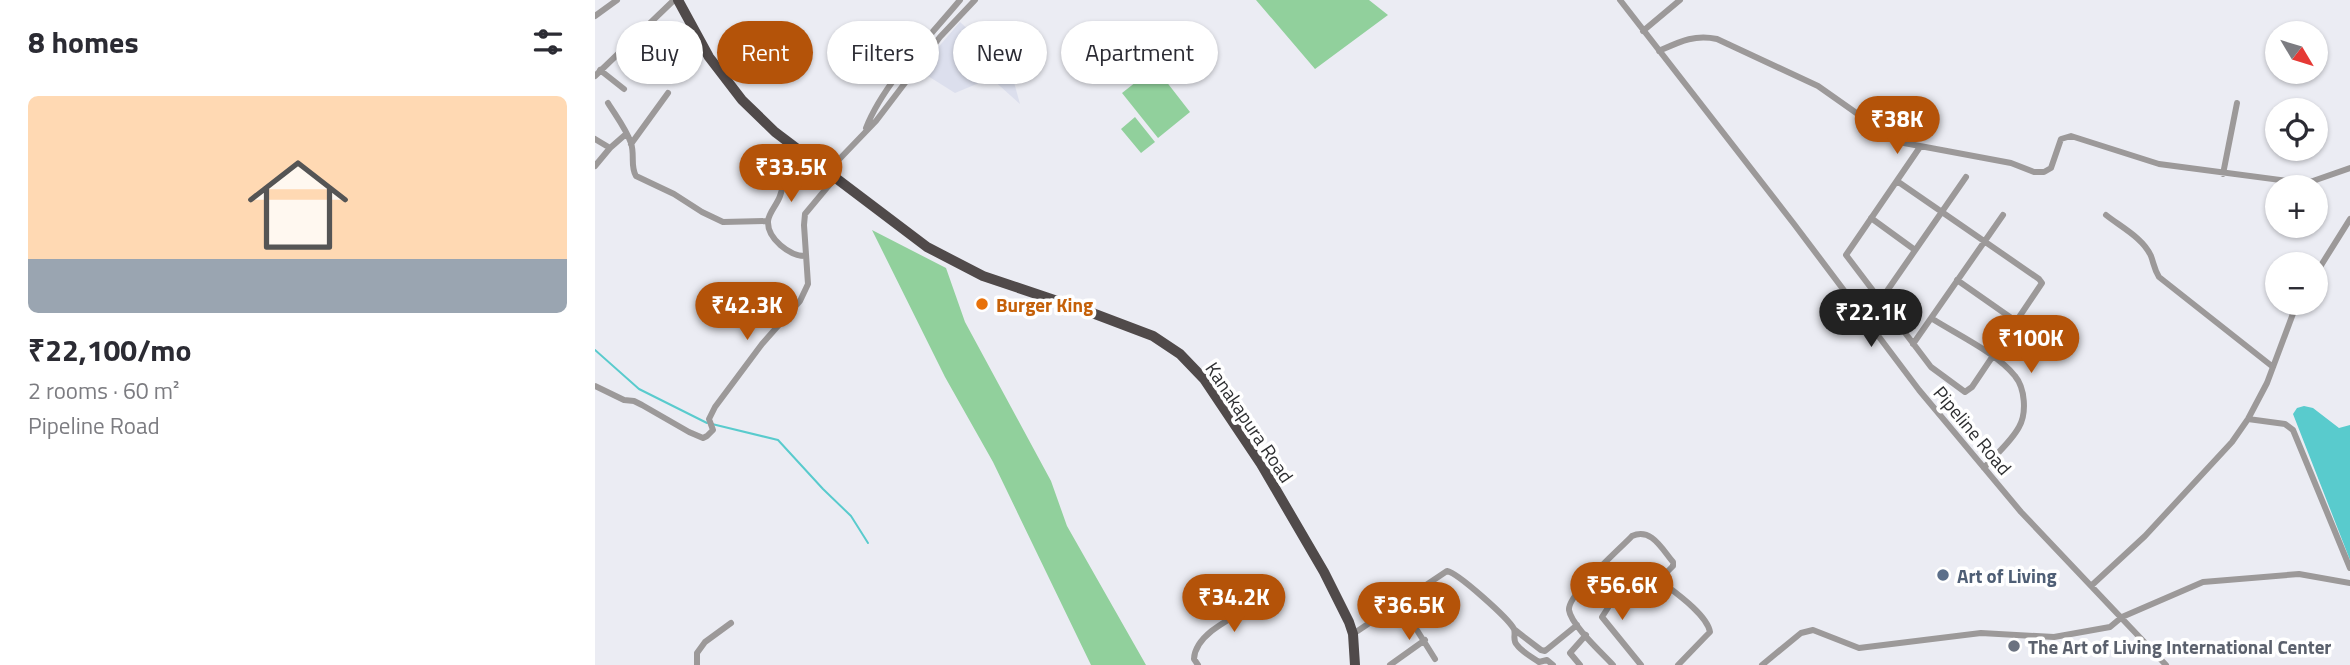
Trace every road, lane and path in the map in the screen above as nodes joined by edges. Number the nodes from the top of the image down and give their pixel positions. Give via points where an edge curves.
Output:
1 (617, 0) edge
2 (676, 0) edge
3 (960, 0) edge
4 (975, 0) edge
5 (1620, 0) edge
6 (1680, 0) edge
7 (595, 15) edge
8 (939, 24) edge
9 (1643, 31) junction
10 (939, 38) edge
11 (1659, 51) junction
12 (598, 73) edge
13 (892, 84) edge
14 (904, 84) edge
15 (624, 89) dead end
16 (668, 93) dead end
17 (608, 103) dead end
18 (2237, 103) dead end
19 (866, 130) junction
20 (626, 134) junction
21 (595, 139) edge
22 (631, 144) junction
23 (1920, 147) junction
24 (610, 148) junction
25 (796, 148) junction
26 (595, 166) edge
27 (2350, 168) edge
28 (2223, 174) junction
29 (831, 175) junction
30 (1966, 177) dead end
31 (1897, 181) junction
32 (1941, 212) junction
33 (2003, 215) dead end
34 (2106, 215) dead end
35 (1871, 218) junction
36 (2350, 219) edge
37 (768, 221) junction
38 (1984, 241) junction
39 (1915, 250) junction
40 (2328, 254) edge
41 (806, 256) junction
42 (1957, 280) junction
43 (1880, 301) junction
44 (2292, 315) edge
45 (1931, 318) junction
46 (2017, 322) junction
47 (1913, 344) junction
48 (1992, 356) junction
49 (2273, 367) junction
50 (595, 386) edge
51 (2248, 419) junction
52 (1984, 468) junction
53 (2350, 568) edge
54 (1637, 579) dead end
55 (2350, 583) edge
56 (2091, 586) junction
57 (1258, 603) dead end
58 (1405, 611) dead end
59 (2122, 617) junction
60 (731, 623) dead end
61 (1577, 625) junction
62 (1513, 629) junction
63 (1353, 634) junction
64 (1585, 635) junction
65 (1425, 640) junction
66 (1435, 659) dead end
67 (697, 665) edge
68 (1198, 665) edge
69 (1355, 665) edge
70 (1390, 665) edge
71 (1553, 665) edge
72 (1580, 665) edge
73 (1613, 665) edge
74 (1641, 665) edge
75 (1678, 665) edge
76 (1762, 665) edge
77 (2166, 665) edge

1 - 7 street
2 - 12 street
2 - 25 highway, Kanakapura Road via 709,57 742,100
3 - 8 street
4 - 10 street
5 - 9 street, Pipeline Road
6 - 9 street
9 - 11 street, Pipeline Road
11 - 23 street via 1689,37 1717,39 1818,86 1889,136
11 - 52 street, Pipeline Road
12 - 15 street
13 - 19 street
14 - 19 street
16 - 22 street
17 - 20 street
18 - 28 street
19 - 29 street
20 - 22 street
20 - 24 street
21 - 24 street
22 - 37 street via 633,172 642,179 723,222
23 - 28 street via 2045,172 2051,168 2061,139 2071,136 2137,158
23 - 31 street
24 - 26 street
25 - 29 highway, Kanakapura Road
25 - 37 street
27 - 28 street via 2310,182
29 - 41 street via 805,214
29 - 63 highway, Kanakapura Road via 950,260 1153,336 1180,354 1204,379 1261,464 1324,572
30 - 32 street
31 - 32 street
31 - 35 street
32 - 38 street
32 - 39 street
33 - 38 street
34 - 49 street via 2140,240 2159,277
35 - 39 street
35 - 43 street via 1846,255
36 - 40 street
37 - 41 street via 785,249
38 - 42 street
38 - 46 street via 2042,284
39 - 43 street
41 - 50 street via 808,284 800,300 715,407 709,419 713,430 707,436 702,438
42 - 45 street
42 - 46 street
43 - 47 street
44 - 49 street
45 - 47 street
45 - 48 street
46 - 48 street
47 - 48 street via 1931,367 1965,392
48 - 52 street via 2021,385 2023,415 2018,428
49 - 51 street
51 - 53 street via 2285,424 2293,430
51 - 56 street via 2145,536
52 - 56 street, Pipeline Road
54 - 74 street via 1602,617
55 - 59 street via 2299,574 2203,582
56 - 59 street, Pipeline Road
57 - 68 street via 1200,640 1194,650
58 - 65 street
59 - 76 street via 2110,628 2054,637 1981,633 1859,649 1813,630 1801,633
59 - 77 street, Pipeline Road
60 - 67 street via 705,642 697,653
61 - 62 street via 1545,651
61 - 64 street
61 - 75 street via 1569,606 1578,592 1632,536 1648,535 1673,562 1659,580 1709,626 1710,632
62 - 63 street via 1463,579 1447,571
62 - 71 street via 1517,645 1539,663 1548,660
63 - 69 highway, Kanakapura Road
64 - 72 street via 1570,653
64 - 73 street
65 - 66 street
65 - 70 street

